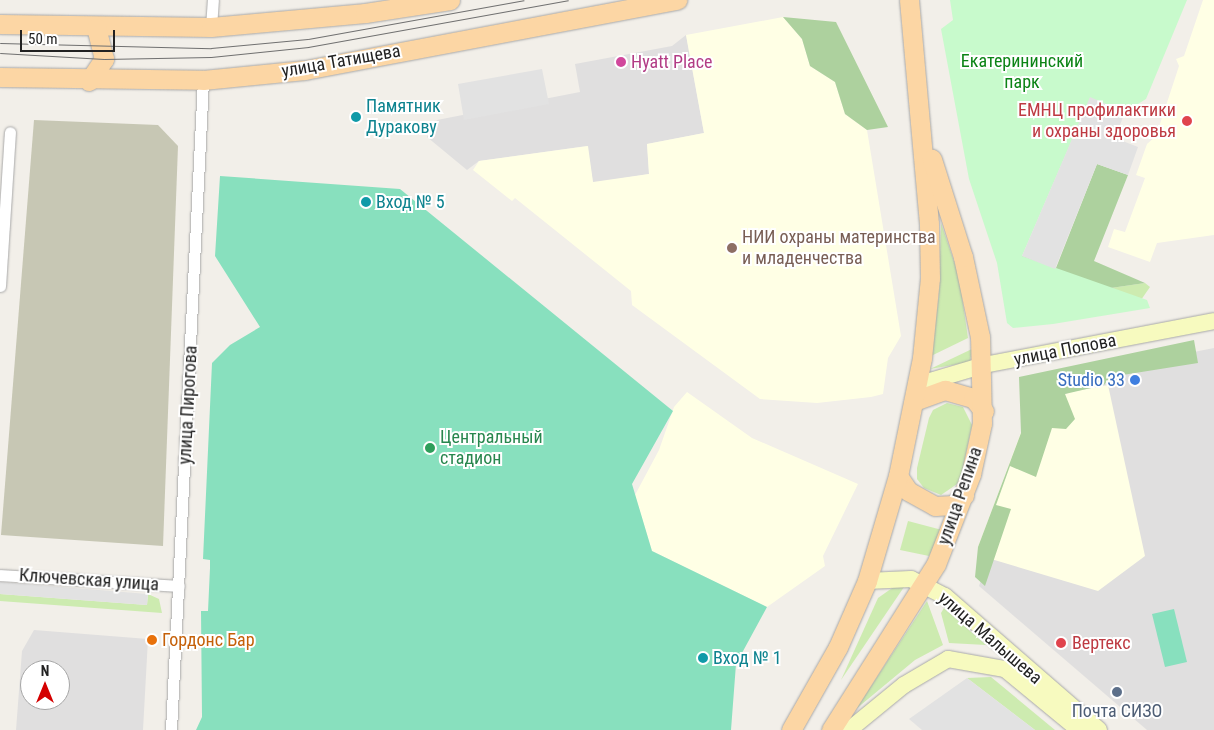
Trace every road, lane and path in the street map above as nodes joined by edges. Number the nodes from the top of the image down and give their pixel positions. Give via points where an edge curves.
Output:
1 (213, 0) edge
2 (450, 0) edge
3 (677, 0) edge
4 (909, 0) edge
5 (0, 24) edge
6 (211, 27) junction
7 (96, 28) junction
8 (0, 77) edge
9 (203, 80) junction
10 (89, 81) junction
11 (920, 120) junction
12 (10, 132) dead end
13 (0, 286) edge
14 (1214, 321) edge
15 (984, 365) junction
16 (915, 393) junction
17 (984, 411) junction
18 (898, 476) junction
19 (964, 495) junction
20 (0, 575) edge
21 (867, 581) junction
22 (922, 583) junction
23 (179, 586) junction
24 (171, 730) edge
25 (791, 730) edge
26 (831, 730) edge
27 (849, 730) edge
28 (1079, 730) edge
29 (1099, 730) edge

1 - 6 street
2 - 6 main road via 364,13
3 - 9 main road, улица Татищева via 328,67
4 - 11 main road, улица Репина
5 - 7 main road
6 - 7 main road
7 - 10 main road via 104,59
8 - 10 main road, улица Татищева
9 - 10 main road, улица Татищева
9 - 23 street, улица Пирогова
11 - 15 main road, улица Репина via 963,258
11 - 16 main road, улица Репина via 930,278
12 - 13 street
14 - 15 main road, улица Попова
15 - 16 main road, улица Попова
15 - 17 main road, улица Репина
16 - 17 main road via 945,390 973,398
16 - 18 main road, улица Репина
17 - 19 main road, улица Репина
18 - 19 main road via 908,491 929,504 953,505
18 - 21 main road, улица Репина
19 - 22 main road, улица Репина via 936,564
20 - 23 street, Ключевская улица
21 - 22 main road, улица Малышева via 892,577
21 - 25 main road, улица Репина via 838,647
22 - 26 main road, улица Репина
22 - 29 main road, улица Малышева via 945,596
23 - 24 street, улица Пирогова
27 - 28 main road, улица Малышева via 904,685 948,659 1005,669

